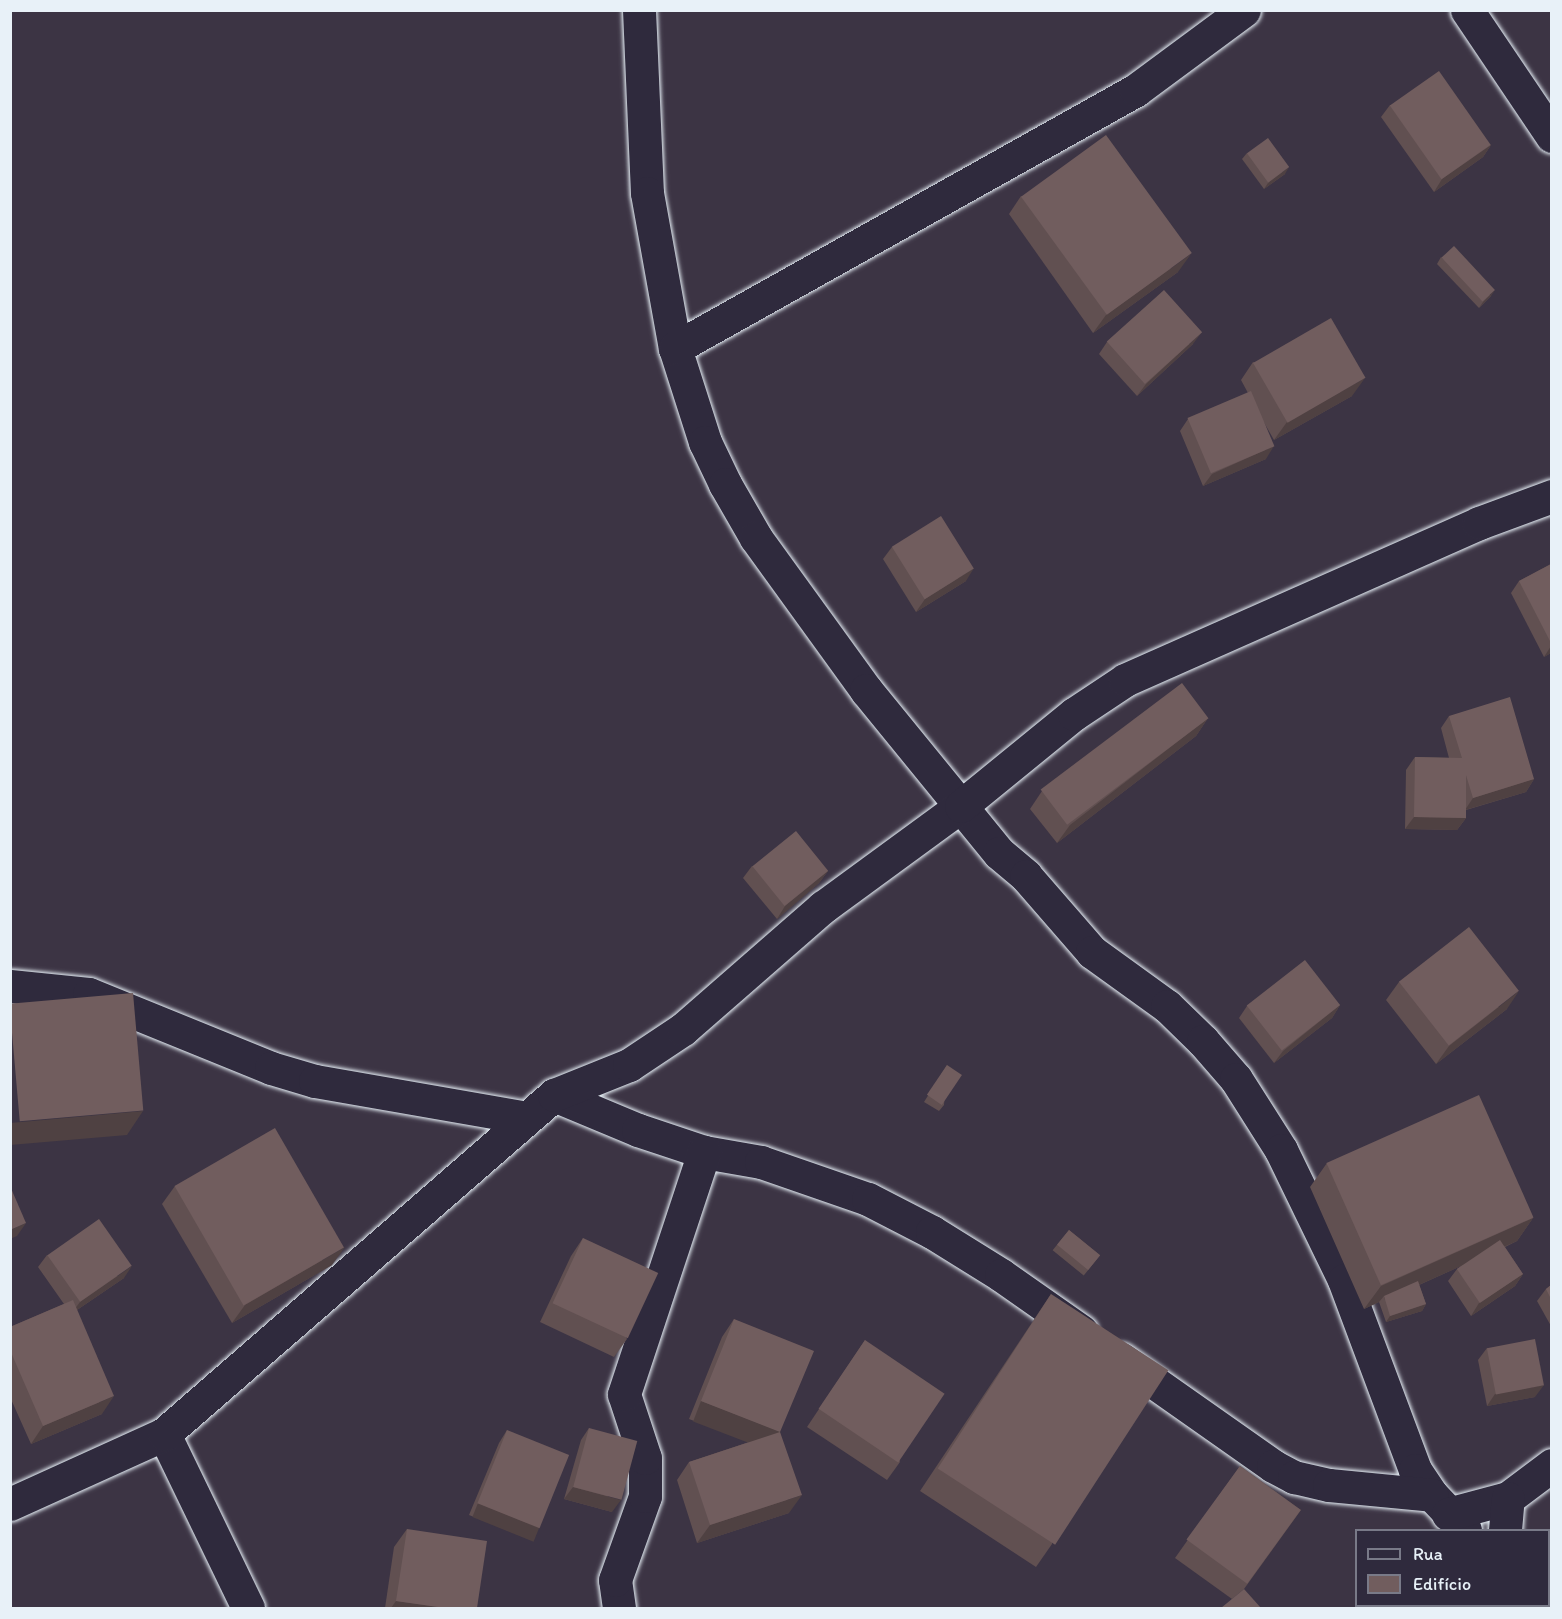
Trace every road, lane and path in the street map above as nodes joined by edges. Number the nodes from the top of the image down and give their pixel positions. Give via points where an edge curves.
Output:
1 (639, 10) edge
2 (1244, 10) edge
3 (1467, 10) edge
4 (1551, 136) edge
5 (675, 348) junction
6 (1551, 496) edge
7 (961, 806) junction
8 (10, 986) edge
9 (554, 1095) junction
10 (526, 1118) junction
11 (704, 1152) junction
12 (164, 1434) junction
13 (1551, 1466) edge
14 (1508, 1498) junction
15 (10, 1504) edge
16 (1449, 1513) edge
17 (1505, 1529) edge
18 (248, 1608) edge
19 (619, 1608) edge

1 - 5 street via 647,193
2 - 5 street via 1137,90
3 - 4 street
5 - 7 street via 705,442 756,538 866,690
6 - 7 street via 1468,528 1125,680 1074,714
7 - 9 street via 823,907 683,1029 629,1065
7 - 16 street via 999,853 1026,876 1092,952 1167,1006 1236,1079 1281,1150 1344,1280 1415,1470
8 - 10 street via 89,994 271,1068 315,1081
9 - 10 street
9 - 11 street
10 - 12 street
11 - 16 street via 761,1162 868,1199 932,1232 1001,1275 1293,1477
11 - 19 street via 624,1394 645,1458 645,1496 615,1580
12 - 15 street
12 - 18 street
13 - 14 street
14 - 16 street
14 - 17 street

